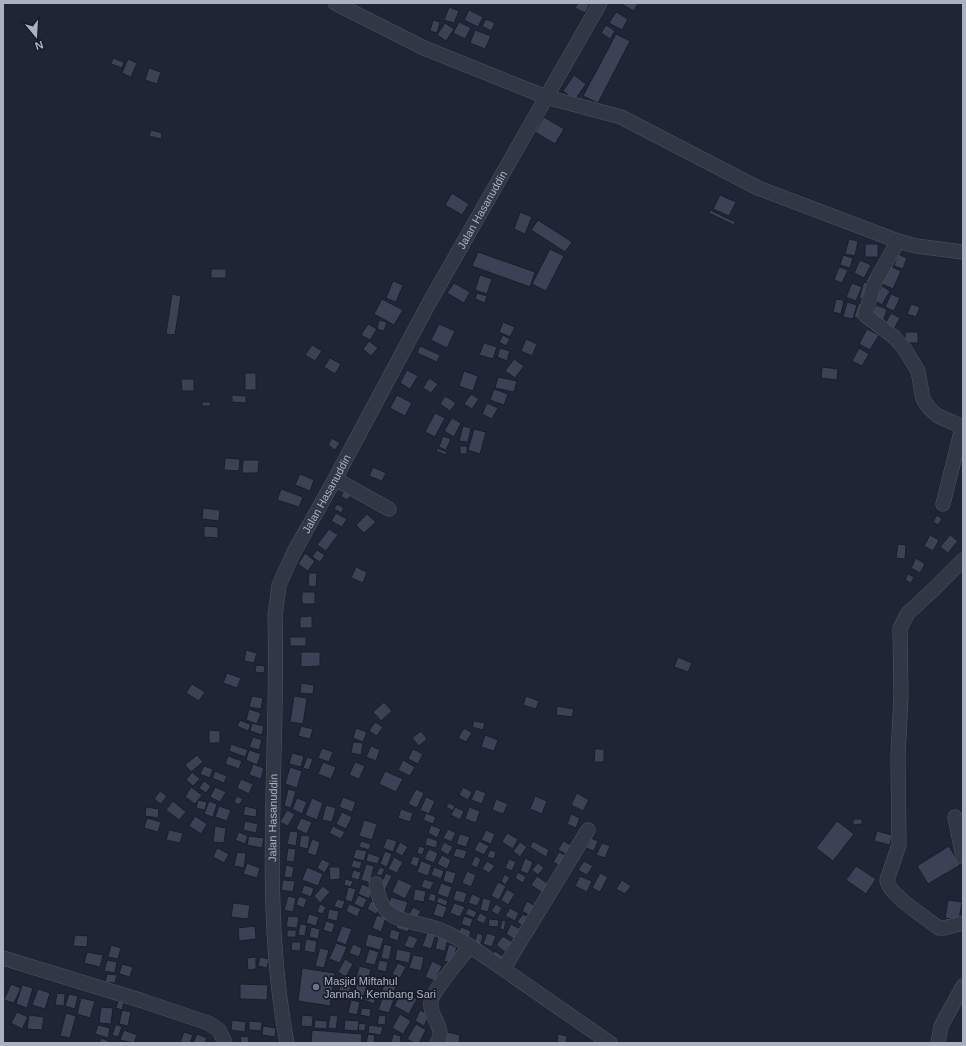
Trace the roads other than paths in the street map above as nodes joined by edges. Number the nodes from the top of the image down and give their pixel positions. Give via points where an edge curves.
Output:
1 (335, 3) edge
2 (600, 3) edge
3 (546, 97) junction
4 (898, 241) junction
5 (963, 252) edge
6 (335, 479) junction
7 (943, 504) dead end
8 (389, 509) dead end
9 (963, 560) edge
10 (955, 817) dead end
11 (588, 830) dead end
12 (963, 857) edge
13 (376, 884) dead end
14 (963, 923) edge
15 (470, 946) junction
16 (3, 958) edge
17 (504, 968) junction
18 (963, 986) edge
19 (225, 1043) edge
20 (287, 1043) edge
21 (438, 1043) edge
22 (610, 1043) edge
23 (938, 1043) edge

1 - 3 street via 424,48
2 - 3 street, Jalan Hasanuddin
3 - 4 street via 621,117 758,188
3 - 6 street, Jalan Hasanuddin via 429,303
4 - 5 street
4 - 7 street via 874,284 865,315 904,348 918,371 923,399 929,408 938,416 961,426
6 - 8 street
6 - 20 street, Jalan Hasanuddin via 284,571 278,585 276,601 273,883 279,984
9 - 14 street via 908,613 900,628 899,845 887,880 887,884 896,895 939,928
10 - 12 street
11 - 17 street
13 - 15 street via 384,907 397,919 440,930
15 - 17 street
15 - 21 street via 431,1000 431,1012 442,1034
16 - 19 street via 208,1023 219,1030
17 - 22 street
18 - 23 street via 941,1026

